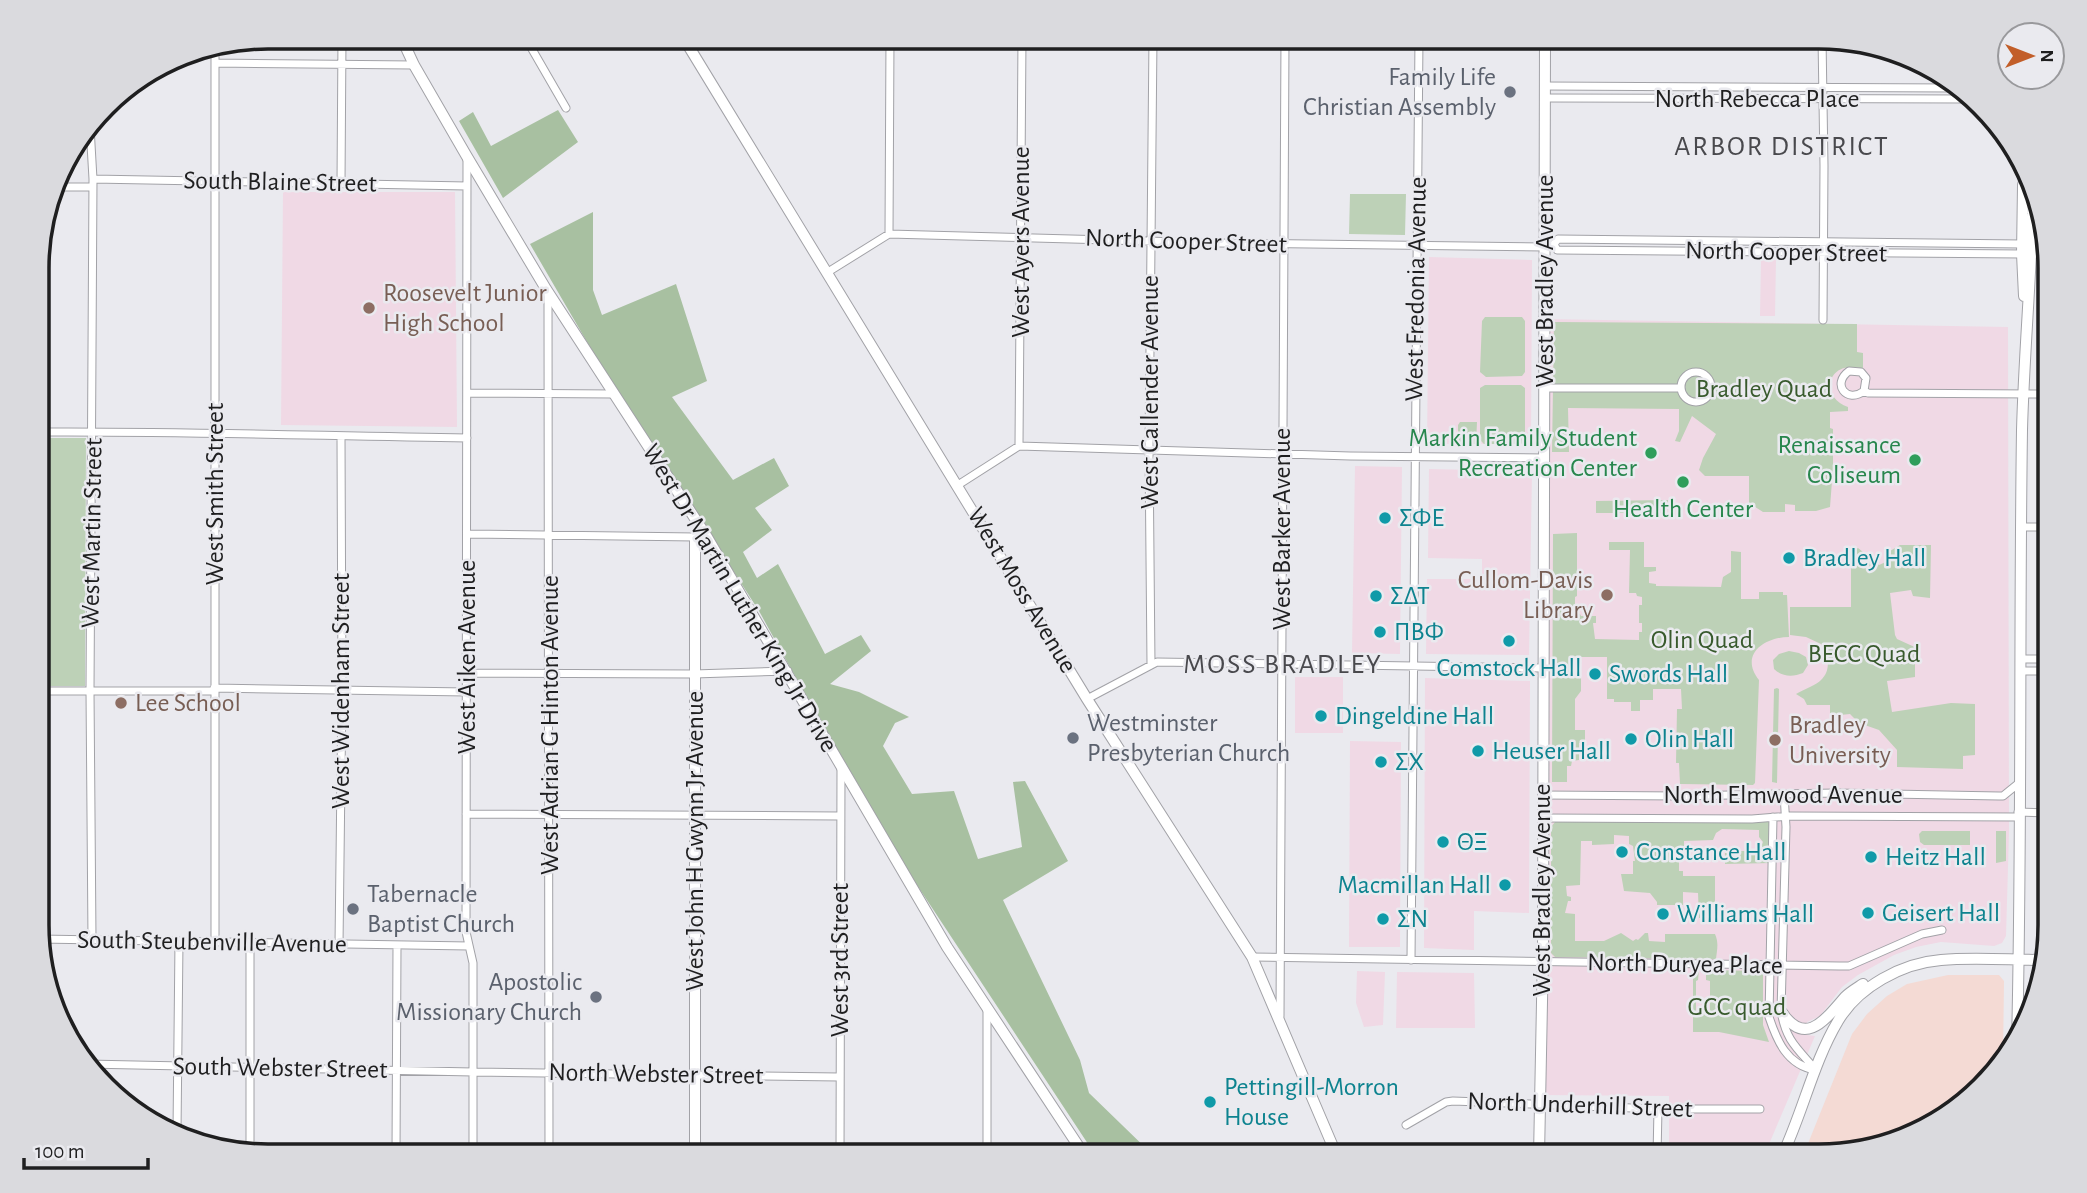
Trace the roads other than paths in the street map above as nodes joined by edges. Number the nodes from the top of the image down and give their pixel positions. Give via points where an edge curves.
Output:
1 (342, 49) edge
2 (407, 49) edge
3 (532, 49) edge
4 (690, 49) edge
5 (890, 49) edge
6 (1022, 49) edge
7 (1153, 49) edge
8 (1284, 49) edge
9 (1419, 49) edge
10 (1545, 49) edge
11 (1822, 49) edge
12 (215, 56) edge
13 (215, 63) junction
14 (342, 64) junction
15 (414, 65) junction
16 (1823, 88) junction
17 (1944, 88) edge
18 (1545, 92) junction
19 (1958, 99) edge
20 (1823, 100) junction
21 (566, 108) dead end
22 (91, 140) edge
23 (467, 157) junction
24 (216, 181) junction
25 (93, 183) junction
26 (341, 183) junction
27 (65, 186) edge
28 (467, 186) junction
29 (2022, 189) edge
30 (2032, 219) edge
31 (2033, 223) edge
32 (2032, 227) junction
33 (889, 234) junction
34 (1021, 237) junction
35 (1151, 240) junction
36 (1824, 242) junction
37 (1283, 244) junction
38 (1416, 245) junction
39 (1550, 246) junction
40 (2025, 251) junction
41 (1824, 253) junction
42 (2038, 253) edge
43 (828, 272) junction
44 (548, 293) junction
45 (1823, 320) dead end
46 (1545, 387) junction
47 (1681, 387) junction
48 (1864, 391) dead end
49 (468, 393) junction
50 (2023, 393) junction
51 (549, 394) junction
52 (614, 394) junction
53 (2038, 394) edge
54 (49, 432) edge
55 (93, 432) junction
56 (216, 432) junction
57 (341, 436) junction
58 (467, 438) junction
59 (1019, 446) junction
60 (1149, 451) junction
61 (1283, 454) junction
62 (1414, 456) junction
63 (1545, 458) junction
64 (958, 485) junction
65 (2022, 527) junction
66 (2038, 527) edge
67 (699, 533) junction
68 (467, 534) junction
69 (550, 535) junction
70 (2020, 659) junction
71 (2038, 659) edge
72 (1151, 664) junction
73 (1281, 664) junction
74 (1413, 665) junction
75 (1544, 668) junction
76 (788, 671) junction
77 (2020, 671) junction
78 (2038, 671) edge
79 (467, 673) junction
80 (549, 673) junction
81 (694, 674) junction
82 (214, 690) junction
83 (342, 690) junction
84 (49, 691) edge
85 (90, 691) junction
86 (467, 692) junction
87 (1087, 699) junction
88 (841, 765) junction
89 (2019, 783) junction
90 (1784, 794) junction
91 (1542, 795) junction
92 (466, 814) junction
93 (550, 814) junction
94 (694, 814) junction
95 (2038, 814) edge
96 (2018, 815) junction
97 (840, 816) junction
98 (1784, 816) junction
99 (1773, 817) junction
100 (1543, 818) junction
101 (1942, 930) dead end
102 (50, 939) edge
103 (92, 939) junction
104 (179, 941) junction
105 (215, 942) junction
106 (250, 943) junction
107 (339, 945) junction
108 (397, 946) junction
109 (469, 946) junction
110 (1252, 957) junction
111 (1279, 957) junction
112 (1411, 960) junction
113 (2018, 960) junction
114 (2035, 960) edge
115 (1542, 961) junction
116 (1770, 965) junction
117 (1781, 966) junction
118 (1880, 982) junction
119 (987, 1009) junction
120 (1781, 1011) junction
121 (2017, 1017) edge
122 (1280, 1020) junction
123 (99, 1064) edge
124 (178, 1066) junction
125 (251, 1068) junction
126 (1816, 1070) junction
127 (396, 1071) junction
128 (472, 1072) junction
129 (549, 1073) junction
130 (696, 1074) junction
131 (839, 1077) junction
132 (1541, 1105) junction
133 (1658, 1109) junction
134 (1760, 1110) dead end
135 (177, 1124) edge
136 (1406, 1125) dead end
137 (250, 1143) edge
138 (396, 1144) edge
139 (472, 1144) edge
140 (549, 1144) edge
141 (695, 1144) edge
142 (840, 1144) edge
143 (987, 1144) edge
144 (1077, 1144) edge
145 (1332, 1144) edge
146 (1539, 1144) edge
147 (1657, 1144) edge
148 (1787, 1144) edge

1 - 14 street
2 - 15 street, West Dr Martin Luther King Jr Drive
3 - 21 street
4 - 43 street, West Moss Avenue
5 - 33 street
6 - 34 street, West Ayers Avenue
7 - 35 street, West Callender Avenue
8 - 37 street, West Barker Avenue
9 - 38 street, West Fredonia Avenue
10 - 18 street, West Bradley Avenue
11 - 16 street
12 - 13 street, West Smith Street
13 - 14 street
13 - 24 street, West Smith Street
14 - 15 street
14 - 26 street
15 - 23 street, West Dr Martin Luther King Jr Drive
16 - 17 street, North Rebecca Place
16 - 18 street, North Rebecca Place
16 - 20 street
18 - 20 street, North Rebecca Place
18 - 39 street, West Bradley Avenue
19 - 20 street, North Rebecca Place
20 - 36 street
22 - 25 street, West Martin Street
23 - 28 street, West Aiken Avenue
23 - 44 street, West Dr Martin Luther King Jr Drive
24 - 25 street, South Blaine Street
24 - 26 street, South Blaine Street
24 - 56 street, West Smith Street
25 - 27 street, South Blaine Street
25 - 55 street, West Martin Street
26 - 28 street, South Blaine Street
28 - 49 street, West Aiken Avenue
29 - 40 street
30 - 32 street
31 - 32 street
32 - 40 street
33 - 34 street, North Cooper Street
33 - 43 street
34 - 35 street, North Cooper Street
34 - 59 street, West Ayers Avenue
35 - 37 street, North Cooper Street
35 - 60 street, West Callender Avenue
36 - 39 street, North Cooper Street via 1558,239
36 - 40 street, North Cooper Street
36 - 41 street
37 - 38 street, North Cooper Street
37 - 61 street, West Barker Avenue
38 - 39 street, North Cooper Street
38 - 62 street, West Fredonia Avenue
39 - 41 street, North Cooper Street via 1557,250
39 - 46 street, West Bradley Avenue
40 - 41 street, North Cooper Street
40 - 42 street
40 - 50 street
41 - 45 street
43 - 64 street, West Moss Avenue
44 - 51 street, West Adrian G Hinton Avenue
44 - 52 street, West Dr Martin Luther King Jr Drive
46 - 47 street
46 - 63 street, West Bradley Avenue
47 - 47 street via 1686,398 1700,402 1712,385 1705,373 1696,371 1687,375
48 - 50 street
49 - 51 street
49 - 58 street, West Aiken Avenue
50 - 53 street
50 - 65 street
51 - 52 street
51 - 69 street, West Adrian G Hinton Avenue
52 - 67 street, West Dr Martin Luther King Jr Drive
54 - 55 street
55 - 56 street
55 - 85 street, West Martin Street
56 - 57 street
56 - 82 street, West Smith Street
57 - 58 street
57 - 83 street, West Widenham Street
58 - 68 street, West Aiken Avenue
59 - 60 street
59 - 64 street
60 - 61 street
60 - 72 street, West Callender Avenue
61 - 62 street
61 - 73 street, West Barker Avenue
62 - 63 street
62 - 74 street, West Fredonia Avenue
63 - 75 street, West Bradley Avenue
64 - 87 street, West Moss Avenue
65 - 66 street
65 - 70 street
67 - 69 street
67 - 76 street, West Dr Martin Luther King Jr Drive
67 - 81 street, West John H Gwynn Jr Avenue
68 - 69 street
68 - 79 street, West Aiken Avenue
69 - 80 street, West Adrian G Hinton Avenue
70 - 71 street
70 - 77 street
72 - 73 street
72 - 87 street
73 - 74 street
73 - 111 street, West Barker Avenue
74 - 75 street
74 - 112 street, West Fredonia Avenue
75 - 91 street, West Bradley Avenue
76 - 81 street
76 - 88 street, West Dr Martin Luther King Jr Drive
77 - 78 street
77 - 89 street
79 - 80 street
79 - 86 street, West Aiken Avenue
80 - 81 street
80 - 93 street, West Adrian G Hinton Avenue
81 - 94 street, West John H Gwynn Jr Avenue
82 - 83 street
82 - 85 street
82 - 105 street, West Smith Street
83 - 86 street
83 - 107 street, West Widenham Street
84 - 85 street
85 - 103 street, West Martin Street
86 - 92 street, West Aiken Avenue
87 - 110 street, West Moss Avenue
88 - 97 street, West 3rd Street
88 - 119 street, West Dr Martin Luther King Jr Drive
89 - 90 street, North Elmwood Avenue via 2003,796
89 - 96 street
90 - 91 street, North Elmwood Avenue
90 - 98 street
91 - 100 street, West Bradley Avenue
92 - 93 street
92 - 109 street, West Aiken Avenue
93 - 94 street
93 - 129 street, West Adrian G Hinton Avenue
94 - 97 street
94 - 130 street, West John H Gwynn Jr Avenue
95 - 96 street, North Elmwood Avenue
96 - 98 street, North Elmwood Avenue
96 - 113 street
97 - 131 street, West 3rd Street
98 - 99 street, North Elmwood Avenue
98 - 117 street
99 - 100 street, North Elmwood Avenue
99 - 116 street
100 - 115 street, West Bradley Avenue
101 - 117 street, North Duryea Place via 1849,966
102 - 103 street, South Steubenville Avenue
103 - 104 street, South Steubenville Avenue
104 - 105 street, South Steubenville Avenue
104 - 124 street
105 - 106 street, South Steubenville Avenue
106 - 107 street, South Steubenville Avenue
106 - 125 street
107 - 108 street, South Steubenville Avenue
108 - 109 street, South Steubenville Avenue
108 - 127 street
109 - 128 street, West Aiken Avenue via 473,963
110 - 111 street, North Duryea Place
110 - 122 street, West Moss Avenue
111 - 112 street, North Duryea Place
111 - 122 street, West Barker Avenue
112 - 115 street, North Duryea Place
113 - 114 street
113 - 118 street via 1941,960 1908,968
113 - 121 street
115 - 116 street, North Duryea Place
115 - 132 street, West Bradley Avenue
116 - 117 street, North Duryea Place
116 - 126 street via 1768,1010 1774,1031 1794,1060 1803,1068
117 - 120 street
118 - 120 street via 1865,982 1811,1029 1790,1025
118 - 126 street via 1862,992 1839,1020
119 - 143 street
119 - 144 street, West Dr Martin Luther King Jr Drive
120 - 126 street via 1791,1041
122 - 145 street, West Moss Avenue
123 - 124 street, South Webster Street
124 - 125 street, South Webster Street
124 - 135 street
125 - 127 street, South Webster Street
125 - 137 street
126 - 148 street
127 - 128 street, South Webster Street
127 - 138 street
128 - 129 street, North Webster Street
128 - 139 street, West Aiken Avenue
129 - 130 street, North Webster Street
129 - 140 street, West Adrian G Hinton Avenue
130 - 131 street, North Webster Street
130 - 141 street, West John H Gwynn Jr Avenue
131 - 142 street, West 3rd Street
132 - 133 street, North Underhill Street
132 - 136 street, North Underhill Street via 1446,1102
132 - 146 street, West Bradley Avenue
133 - 134 street, North Underhill Street
133 - 147 street

